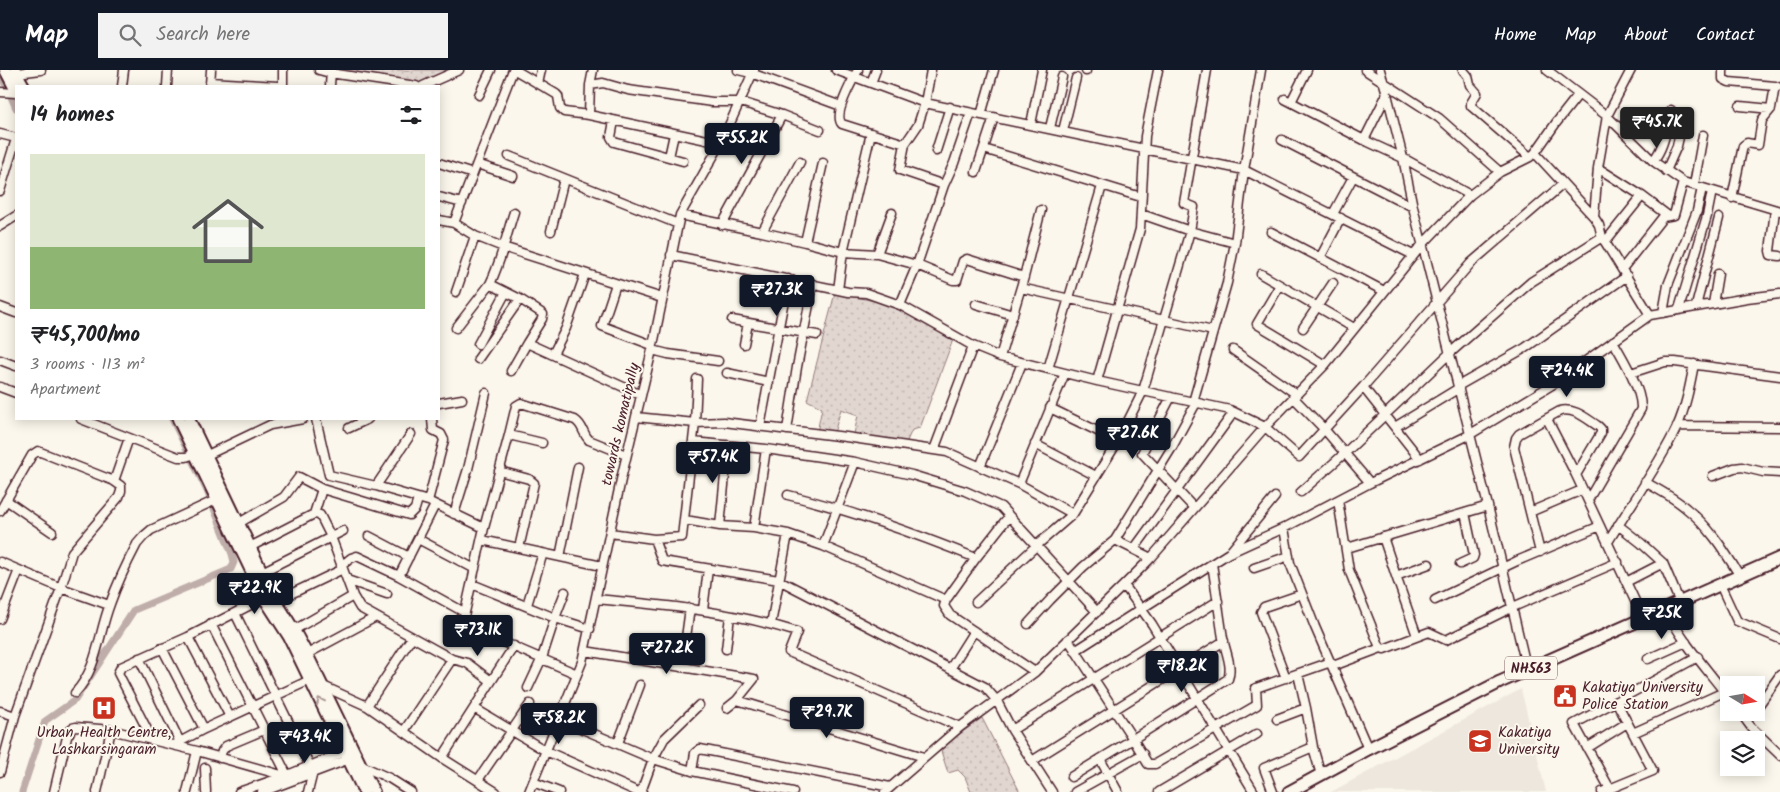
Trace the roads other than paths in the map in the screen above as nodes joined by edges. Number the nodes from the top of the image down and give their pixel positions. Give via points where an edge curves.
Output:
1 (5, 70) edge
2 (41, 70) edge
3 (124, 70) edge
4 (168, 70) edge
5 (211, 70) edge
6 (282, 70) edge
7 (319, 70) edge
8 (459, 70) edge
9 (491, 70) edge
10 (514, 70) edge
11 (541, 70) edge
12 (593, 70) edge
13 (738, 70) edge
14 (836, 70) edge
15 (876, 70) edge
16 (931, 70) edge
17 (994, 70) edge
18 (1042, 70) edge
19 (1158, 70) edge
20 (1207, 70) edge
21 (1261, 70) edge
22 (1307, 70) edge
23 (1365, 70) edge
24 (1380, 70) edge
25 (1463, 70) edge
26 (1547, 70) edge
27 (1631, 70) edge
28 (1723, 70) edge
29 (16, 72) edge
30 (331, 72) edge
31 (754, 72) edge
32 (856, 73) edge
33 (1062, 77) dead end
34 (1076, 78) dead end
35 (1382, 80) junction
36 (210, 84) edge
37 (538, 84) junction
38 (871, 84) junction
39 (23, 85) edge
40 (122, 85) edge
41 (167, 85) edge
42 (244, 85) edge
43 (283, 85) edge
44 (330, 85) edge
45 (410, 85) edge
46 (425, 85) edge
47 (590, 85) junction
48 (1777, 87) edge
49 (10, 92) edge
50 (1388, 94) junction
51 (1578, 94) junction
52 (480, 95) dead end
53 (741, 102) junction
54 (925, 103) junction
55 (841, 106) junction
56 (1740, 106) dead end
57 (950, 107) junction
58 (1771, 109) junction
59 (1671, 110) dead end
60 (971, 113) junction
61 (589, 114) junction
62 (782, 115) junction
63 (981, 115) junction
64 (1684, 115) dead end
65 (1608, 116) junction
66 (994, 117) junction
67 (614, 121) junction
68 (1031, 124) junction
69 (1050, 128) junction
70 (820, 130) dead end
71 (1063, 131) junction
72 (0, 134) edge
73 (674, 134) junction
74 (870, 134) junction
75 (1703, 135) dead end
76 (15, 138) edge
77 (1282, 140) dead end
78 (1364, 140) junction
79 (15, 141) edge
80 (721, 143) junction
81 (905, 144) junction
82 (984, 149) junction
83 (1144, 149) junction
84 (936, 151) dead end
85 (1532, 155) junction
86 (509, 156) dead end
87 (669, 157) junction
88 (1403, 158) junction
89 (1193, 159) junction
90 (683, 161) dead end
91 (800, 162) dead end
92 (1654, 162) junction
93 (823, 163) dead end
94 (440, 164) edge
95 (477, 164) junction
96 (1598, 168) junction
97 (1244, 170) junction
98 (976, 172) dead end
99 (1500, 172) junction
100 (1666, 172) junction
101 (473, 174) junction
102 (513, 176) dead end
103 (1353, 177) junction
104 (564, 179) junction
105 (1683, 182) junction
106 (1563, 184) junction
107 (944, 185) junction
108 (1102, 186) junction
109 (1698, 187) junction
110 (0, 191) edge
111 (1712, 191) junction
112 (1470, 195) junction
113 (1642, 196) junction
114 (440, 197) edge
115 (1141, 197) junction
116 (1732, 198) junction
117 (462, 203) junction
118 (1413, 207) junction
119 (1041, 210) dead end
120 (1777, 211) edge
121 (514, 212) dead end
122 (892, 213) dead end
123 (1141, 214) junction
124 (680, 215) junction
125 (1667, 215) junction
126 (1337, 216) junction
127 (15, 217) edge
128 (1594, 217) junction
129 (1719, 218) dead end
130 (440, 220) edge
131 (454, 223) junction
132 (678, 224) junction
133 (722, 225) junction
134 (0, 226) edge
135 (551, 231) dead end
136 (1190, 231) junction
137 (762, 232) junction
138 (1271, 232) dead end
139 (475, 236) junction
140 (1604, 239) junction
141 (805, 242) junction
142 (1235, 243) junction
143 (1422, 245) junction
144 (503, 247) junction
145 (843, 252) junction
146 (877, 254) junction
147 (671, 255) junction
148 (1414, 255) junction
149 (1780, 256) edge
150 (1320, 258) junction
151 (917, 265) junction
152 (1624, 272) junction
153 (585, 274) junction
154 (1260, 274) dead end
155 (1718, 274) dead end
156 (1024, 277) junction
157 (788, 279) junction
158 (1333, 283) dead end
159 (490, 284) junction
160 (616, 284) junction
161 (813, 284) junction
162 (1280, 284) junction
163 (1021, 288) junction
164 (838, 290) junction
165 (1384, 291) junction
166 (456, 292) dead end
167 (506, 292) junction
168 (1780, 294) edge
169 (662, 298) junction
170 (520, 299) junction
171 (1068, 299) junction
172 (1438, 303) junction
173 (976, 304) dead end
174 (1713, 304) junction
175 (900, 305) junction
176 (1318, 306) junction
177 (1696, 306) junction
178 (0, 307) edge
179 (1679, 309) junction
180 (1118, 310) junction
181 (15, 313) edge
182 (1663, 313) junction
183 (1013, 315) junction
184 (1650, 315) junction
185 (732, 320) dead end
186 (1164, 320) junction
187 (748, 323) junction
188 (456, 328) dead end
189 (778, 328) junction
190 (1303, 328) dead end
191 (1354, 328) junction
192 (1213, 331) junction
193 (804, 333) junction
194 (817, 335) dead end
195 (1614, 341) junction
196 (527, 343) junction
197 (478, 344) dead end
198 (744, 344) dead end
199 (973, 346) junction
200 (652, 347) junction
201 (1233, 350) dead end
202 (1450, 353) junction
203 (553, 354) junction
204 (1000, 357) junction
205 (478, 359) dead end
206 (0, 360) edge
207 (718, 361) dead end
208 (1022, 363) junction
209 (1694, 364) junction
210 (1325, 365) junction
211 (15, 366) edge
212 (1048, 369) junction
213 (511, 371) dead end
214 (728, 373) dead end
215 (1065, 373) junction
216 (1631, 373) junction
217 (1780, 376) edge
218 (697, 379) dead end
219 (1097, 381) junction
220 (769, 382) junction
221 (0, 387) edge
222 (1363, 387) junction
223 (1459, 387) junction
224 (1144, 391) junction
225 (15, 393) edge
226 (486, 393) dead end
227 (641, 395) junction
228 (1295, 396) junction
229 (1171, 397) junction
230 (462, 399) dead end
231 (1195, 402) junction
232 (440, 403) edge
233 (1050, 408) junction
234 (1234, 412) junction
235 (1385, 414) junction
236 (636, 417) junction
237 (1547, 419) junction
238 (84, 420) edge
239 (178, 420) edge
240 (188, 420) edge
241 (298, 420) edge
242 (316, 420) edge
243 (366, 420) edge
244 (432, 420) edge
245 (695, 423) junction
246 (1265, 426) junction
247 (1677, 426) junction
248 (760, 427) junction
249 (1395, 427) junction
250 (1780, 427) edge
251 (348, 428) dead end
252 (787, 430) junction
253 (1325, 430) junction
254 (411, 434) dead end
255 (509, 435) junction
256 (1469, 435) junction
257 (129, 438) junction
258 (1118, 441) junction
259 (693, 442) junction
260 (542, 443) dead end
261 (1035, 444) junction
262 (728, 445) junction
263 (766, 449) junction
264 (934, 450) junction
265 (1345, 453) junction
266 (626, 455) junction
267 (196, 456) junction
268 (1420, 459) junction
269 (855, 462) junction
270 (578, 467) dead end
271 (980, 467) junction
272 (1158, 470) junction
273 (499, 471) junction
274 (1780, 473) edge
275 (1576, 475) junction
276 (1096, 476) junction
277 (1713, 476) dead end
278 (114, 481) junction
279 (1370, 482) junction
280 (1645, 482) junction
281 (1019, 484) junction
282 (376, 486) junction
283 (322, 489) junction
284 (1178, 490) junction
285 (1582, 490) junction
286 (1301, 492) dead end
287 (788, 495) dead end
288 (1275, 497) dead end
289 (418, 499) junction
290 (6, 500) junction
291 (1338, 500) junction
292 (1588, 500) junction
293 (213, 501) junction
294 (432, 503) junction
295 (1488, 506) junction
296 (838, 507) junction
297 (1194, 508) junction
298 (0, 511) edge
299 (1530, 512) junction
300 (1465, 513) junction
301 (314, 514) junction
302 (454, 514) junction
303 (1073, 514) junction
304 (1010, 516) junction
305 (685, 520) junction
306 (238, 523) junction
307 (720, 526) junction
308 (1600, 526) junction
309 (1618, 526) junction
310 (484, 528) junction
311 (754, 528) junction
312 (1284, 528) junction
313 (343, 531) dead end
314 (52, 532) dead end
315 (610, 533) junction
316 (788, 534) junction
317 (369, 536) dead end
318 (331, 537) junction
319 (1382, 537) junction
320 (418, 538) junction
321 (654, 539) junction
322 (482, 540) junction
323 (1115, 540) junction
324 (1608, 542) junction
325 (823, 546) junction
326 (1036, 546) junction
327 (519, 548) junction
328 (1346, 548) junction
329 (1134, 549) junction
330 (248, 551) junction
331 (1540, 552) junction
332 (1229, 553) junction
333 (543, 554) junction
334 (1289, 556) junction
335 (409, 557) junction
336 (560, 557) junction
337 (976, 558) junction
338 (1151, 558) junction
339 (1780, 558) edge
340 (0, 562) edge
341 (1618, 562) junction
342 (1663, 563) junction
343 (1212, 564) junction
344 (1429, 564) dead end
345 (1460, 564) dead end
346 (1780, 565) edge
347 (602, 566) junction
348 (342, 568) junction
349 (1254, 568) dead end
350 (475, 569) junction
351 (708, 569) junction
352 (1502, 569) junction
353 (19, 570) junction
354 (258, 571) junction
355 (399, 576) junction
356 (1396, 576) junction
357 (1740, 576) junction
358 (347, 580) junction
359 (780, 580) junction
360 (1068, 582) junction
361 (1626, 582) junction
362 (472, 584) junction
363 (1124, 585) junction
364 (61, 588) junction
365 (1723, 591) junction
366 (565, 592) dead end
367 (387, 594) dead end
368 (1302, 594) junction
369 (353, 596) junction
370 (264, 598) junction
371 (596, 599) junction
372 (946, 600) junction
373 (1434, 600) dead end
374 (276, 601) junction
375 (1218, 601) junction
376 (976, 602) dead end
377 (1680, 603) junction
378 (110, 605) junction
379 (527, 605) junction
380 (1512, 607) junction
381 (690, 608) junction
382 (1142, 608) junction
383 (703, 610) junction
384 (464, 612) junction
385 (1097, 612) junction
386 (1667, 612) junction
387 (235, 613) junction
388 (1, 614) edge
389 (730, 616) junction
390 (376, 617) junction
391 (555, 618) junction
392 (1643, 618) junction
393 (211, 624) junction
394 (771, 624) junction
395 (1028, 624) dead end
396 (590, 629) junction
397 (294, 630) junction
398 (974, 631) junction
399 (1417, 636) junction
400 (188, 637) junction
401 (412, 637) junction
402 (1160, 638) junction
403 (1068, 639) junction
404 (1780, 639) edge
405 (1224, 641) junction
406 (1686, 642) junction
407 (685, 645) dead end
408 (514, 646) junction
409 (162, 648) junction
410 (1381, 648) junction
411 (726, 649) dead end
412 (585, 650) junction
413 (1075, 651) junction
414 (307, 654) junction
415 (139, 658) junction
416 (542, 658) junction
417 (1698, 658) junction
418 (452, 659) junction
419 (1648, 659) dead end
420 (1332, 664) junction
421 (950, 669) junction
422 (1180, 669) junction
423 (1527, 670) junction
424 (1035, 672) junction
425 (578, 674) junction
426 (1298, 674) junction
427 (1780, 675) edge
428 (1286, 678) junction
429 (1094, 679) junction
430 (310, 680) junction
431 (491, 681) junction
432 (640, 685) dead end
433 (323, 686) junction
434 (1720, 687) edge
435 (528, 688) dead end
436 (75, 693) dead end
437 (1765, 696) edge
438 (277, 697) junction
439 (1198, 698) junction
440 (1720, 698) edge
441 (737, 700) junction
442 (997, 701) junction
443 (1616, 701) junction
444 (530, 704) dead end
445 (699, 704) dead end
446 (367, 706) junction
447 (252, 707) junction
448 (474, 708) junction
449 (727, 708) dead end
450 (1306, 708) junction
451 (1115, 710) junction
452 (0, 711) edge
453 (15, 716) junction
454 (230, 717) junction
455 (559, 719) junction
456 (1277, 719) dead end
457 (1747, 722) edge
458 (1627, 723) junction
459 (960, 727) junction
460 (1216, 728) junction
461 (204, 729) junction
462 (111, 730) junction
463 (264, 730) junction
464 (404, 730) junction
465 (512, 730) junction
466 (1012, 730) junction
467 (1257, 734) dead end
468 (1633, 734) junction
469 (1133, 739) junction
470 (152, 740) junction
471 (618, 743) junction
472 (177, 744) junction
473 (1314, 747) junction
474 (1368, 748) junction
475 (1588, 748) junction
476 (1230, 750) junction
477 (197, 751) junction
478 (546, 751) junction
479 (1779, 751) edge
480 (1143, 754) junction
481 (352, 756) junction
482 (924, 757) junction
483 (220, 758) junction
484 (442, 758) junction
485 (653, 759) junction
486 (1100, 759) junction
487 (1032, 761) junction
488 (205, 768) dead end
489 (312, 769) junction
490 (692, 771) junction
491 (0, 772) edge
492 (1108, 774) junction
493 (1322, 775) junction
494 (286, 776) junction
495 (1071, 777) dead end
496 (478, 780) junction
497 (533, 782) junction
498 (1610, 788) junction
499 (888, 790) edge
500 (54, 792) edge
501 (97, 792) edge
502 (187, 792) edge
503 (206, 792) edge
504 (239, 792) edge
505 (262, 792) edge
506 (308, 792) edge
507 (364, 792) edge
508 (374, 792) edge
509 (411, 792) edge
510 (496, 792) edge
511 (529, 792) edge
512 (559, 792) edge
513 (640, 792) edge
514 (793, 792) edge
515 (1052, 792) edge
516 (1075, 792) edge
517 (1118, 792) edge
518 (1159, 792) edge
519 (1254, 792) edge
520 (1273, 792) edge
521 (1289, 792) edge
522 (1302, 792) edge
523 (1602, 792) edge

1 - 49 main road
2 - 29 street
3 - 40 street
4 - 41 street
5 - 36 street
6 - 43 street
7 - 30 street
8 - 46 street
9 - 52 street
10 - 37 street
10 - 95 street
11 - 37 street
12 - 47 street
13 - 31 street
14 - 32 street
15 - 38 street
16 - 54 street
17 - 63 street
18 - 68 street
19 - 83 street
20 - 89 street
21 - 97 street
22 - 78 street via 1288,101
23 - 35 street
24 - 35 street
25 - 85 street via 1477,93 1471,106
26 - 51 street
27 - 65 street
28 - 48 street via 1723,79 1729,82
29 - 39 main road
30 - 44 street
30 - 45 street
31 - 53 street, towards komatipally
31 - 55 street
32 - 38 street
32 - 55 street
33 - 69 street
34 - 71 street
35 - 50 street
35 - 99 street via 1439,118
36 - 42 street
37 - 61 street via 558,96 562,110
38 - 54 street
47 - 53 street via 602,83 628,90
47 - 61 street
48 - 58 street
50 - 78 street
50 - 88 street
51 - 65 street
51 - 85 street
53 - 62 street
53 - 80 street, towards komatipally
54 - 57 street
54 - 81 street via 918,125
55 - 74 street via 839,122
56 - 58 street
57 - 60 street
57 - 84 street
58 - 116 street via 1761,124 1758,145 1747,143 1743,146
59 - 92 street via 1663,146
60 - 63 street
60 - 107 street
61 - 67 street
62 - 70 street
62 - 133 street
63 - 66 street
64 - 100 street via 1677,146
65 - 92 street
65 - 96 street
66 - 68 street
66 - 82 street
67 - 73 street
67 - 87 street via 611,137 614,142
68 - 69 street
69 - 71 street
71 - 83 street
72 - 76 street
73 - 80 street
73 - 87 street
74 - 81 street
74 - 145 street
75 - 109 street
77 - 103 street
78 - 88 street
79 - 110 street
80 - 124 street, towards komatipally
81 - 107 street via 900,170
82 - 98 street
82 - 108 street
83 - 89 street
83 - 115 street
85 - 99 street
85 - 106 street
86 - 104 street
87 - 90 street
88 - 112 street
88 - 118 street
89 - 97 street
89 - 136 street via 1184,203 1194,207
91 - 137 street
92 - 100 street
93 - 141 street
94 - 101 street
95 - 101 street
95 - 102 street
96 - 113 street
96 - 128 street
97 - 126 street
97 - 142 street
99 - 112 street
100 - 105 street
101 - 117 street
103 - 118 street
103 - 126 street
104 - 132 street
104 - 135 street
105 - 109 street
105 - 125 street via 1674,215
106 - 128 street
106 - 172 street via 1472,263
107 - 151 street
108 - 115 street
108 - 171 street
109 - 111 street
109 - 182 street via 1697,211 1668,285
111 - 116 street
111 - 179 street
112 - 143 street
113 - 125 street
113 - 140 street
114 - 117 street
115 - 123 street
116 - 120 street
117 - 131 street
118 - 143 street
119 - 156 street
120 - 149 street via 1770,252
121 - 144 street
122 - 146 street
123 - 136 street
123 - 180 street
124 - 132 street, towards komatipally
124 - 133 street
125 - 152 street
126 - 148 street
126 - 150 street
127 - 134 street
128 - 140 street
129 - 177 street
130 - 131 street
131 - 139 street
132 - 147 street, towards komatipally
133 - 137 street
136 - 142 street
136 - 186 street
137 - 141 street
138 - 150 street
139 - 144 street
139 - 166 street
140 - 152 street
140 - 202 street via 1531,282
141 - 145 street
142 - 192 street
143 - 148 street
143 - 172 street
144 - 153 street
144 - 159 street via 498,269
145 - 146 street
145 - 164 street
146 - 151 street
147 - 157 street
147 - 169 street, towards komatipally
148 - 165 street
150 - 165 street
151 - 156 street via 955,281 963,261 970,259
151 - 175 street
152 - 184 street
152 - 223 street via 1525,348
153 - 160 street
153 - 203 street
154 - 162 street
155 - 174 street
156 - 163 street
157 - 161 street
157 - 189 street
158 - 176 street
159 - 167 street
159 - 188 street
160 - 169 street
160 - 200 street via 602,326
161 - 164 street
161 - 193 street
162 - 176 street
162 - 210 street via 1258,324
163 - 171 street
163 - 183 street
164 - 175 street via 866,293
165 - 191 street
167 - 170 street
167 - 197 street
168 - 174 street
169 - 200 street, towards komatipally
170 - 196 street via 543,314
170 - 205 street
171 - 180 street
171 - 212 street
172 - 202 street
172 - 222 street
173 - 183 street
174 - 177 street
175 - 199 street
176 - 190 street
176 - 191 street
177 - 179 street
178 - 181 street
179 - 182 street
180 - 186 street
180 - 219 street
182 - 184 street
183 - 204 street
184 - 195 street
185 - 187 street
186 - 192 street
186 - 224 street
187 - 189 street
187 - 198 street
189 - 193 street
189 - 220 street
191 - 210 street
192 - 231 street
193 - 194 street
193 - 252 street
195 - 216 street
195 - 256 street via 1555,383
196 - 203 street
196 - 213 street
199 - 204 street
199 - 264 street
200 - 207 street via 668,354
200 - 227 street, towards komatipally
201 - 228 street
202 - 223 street
202 - 235 street
203 - 227 street
204 - 208 street
206 - 211 street
208 - 212 street
208 - 271 street
209 - 216 street via 1664,362
209 - 217 street
209 - 247 street
210 - 228 street
212 - 215 street
214 - 220 street
215 - 219 street
215 - 233 street
216 - 292 street via 1641,409
218 - 245 street
219 - 224 street
220 - 248 street
221 - 225 street
222 - 235 street
222 - 253 street
223 - 249 street
223 - 256 street
224 - 229 street
224 - 258 street
226 - 302 street
227 - 236 street, towards komatipally
228 - 246 street
228 - 253 street
229 - 231 street
229 - 272 street via 1142,453
230 - 232 street
231 - 234 street
231 - 272 street
233 - 258 street
233 - 261 street
234 - 246 street
234 - 284 street
235 - 249 street
235 - 265 street
236 - 245 street
236 - 266 street, towards komatipally
237 - 275 street
237 - 275 street via 1560,411 1571,410 1601,429
237 - 299 street via 1519,434 1514,442
238 - 257 street
239 - 267 main road
240 - 267 main road
241 - 267 street via 270,426
242 - 282 street via 329,475
243 - 251 street
244 - 294 street via 433,430 444,440
245 - 248 street via 724,422
245 - 259 street
246 - 253 street via 1300,457
246 - 297 street
247 - 250 street
247 - 280 street
248 - 252 street
249 - 268 street
252 - 264 street
253 - 265 street
254 - 282 street
255 - 260 street
255 - 266 street via 516,406 521,403 575,420 581,424 589,440
255 - 273 street
256 - 268 street
256 - 295 street
257 - 267 street via 178,457
257 - 278 street
258 - 276 street
259 - 262 street
259 - 305 street
261 - 276 street
261 - 281 street
262 - 263 street
262 - 307 street
263 - 269 street
263 - 311 street
264 - 271 street
265 - 279 street
265 - 286 street
266 - 315 street, towards komatipally
267 - 293 main road
267 - 306 main road
268 - 279 street
269 - 296 street
269 - 304 street via 965,491 1001,507
270 - 336 street
271 - 281 street
272 - 284 street
272 - 323 street
273 - 310 street
273 - 327 street via 529,478 534,483
274 - 277 street via 1742,467
275 - 285 street
276 - 303 street
278 - 290 street via 38,451 32,455
278 - 364 street via 122,491 72,552
279 - 291 street
280 - 309 street
280 - 357 street via 1694,515
281 - 303 street
282 - 289 street
283 - 289 street via 409,515
283 - 301 street
283 - 306 street via 298,477 284,497
284 - 297 street
284 - 329 street
285 - 292 street
285 - 299 street
287 - 296 street
288 - 332 street
289 - 294 street
290 - 298 street
290 - 314 street
291 - 312 street
291 - 328 street
292 - 308 street
293 - 330 main road
293 - 378 street via 144,536 131,556
294 - 302 street
294 - 320 street
295 - 300 street
295 - 352 street
296 - 325 street
296 - 337 street
297 - 338 street
299 - 331 street
300 - 319 street
300 - 345 street via 1474,555
301 - 318 street via 322,517
301 - 330 street
302 - 310 street
303 - 326 street
304 - 326 street
304 - 337 street
305 - 307 street
305 - 321 street via 682,537
306 - 330 main road
307 - 311 street
308 - 324 street
308 - 331 street
309 - 324 street
309 - 342 street
310 - 322 street
311 - 316 street
312 - 332 street
312 - 334 street
313 - 318 street
315 - 321 street
315 - 347 street, towards komatipally
316 - 325 street
316 - 359 street
317 - 335 street
318 - 348 street
318 - 354 street
319 - 328 street
319 - 356 street
320 - 335 street
320 - 350 street
321 - 351 street via 662,562
322 - 327 street
322 - 350 street
323 - 329 street
323 - 360 street
324 - 341 street
325 - 372 street
326 - 360 street
326 - 376 street
327 - 333 street
328 - 410 street via 1349,570
329 - 338 street
330 - 354 main road
331 - 352 street
332 - 343 street
333 - 336 street
333 - 379 street
334 - 349 street
334 - 368 street
335 - 355 street
336 - 347 street
337 - 372 street
338 - 363 street
339 - 357 highway, NH563
340 - 353 street
341 - 361 street
341 - 380 street
342 - 361 street
342 - 377 street
343 - 375 street
343 - 382 street
344 - 356 street
346 - 365 highway, NH563
347 - 371 street, towards komatipally
348 - 355 street via 357,556
348 - 358 street
348 - 374 street
350 - 362 street
351 - 359 street
351 - 383 street
352 - 373 street
352 - 380 street
353 - 364 street
353 - 388 street
354 - 370 main road
354 - 374 main road
355 - 384 street
356 - 399 street
357 - 377 highway, NH563
358 - 367 street
358 - 369 street
359 - 394 street
359 - 421 street
360 - 385 street
360 - 395 street
361 - 392 street
362 - 379 street
362 - 384 street
363 - 382 street
363 - 385 street
364 - 378 street
364 - 453 street
365 - 386 highway, NH563
365 - 404 street via 1737,621
366 - 391 street
368 - 420 street
368 - 428 street via 1264,607 1261,612
369 - 390 street via 360,608
369 - 397 street
370 - 387 street
370 - 430 main road via 289,637
371 - 381 street
371 - 396 street, towards komatipally
372 - 398 street via 944,606 950,615
374 - 397 main road
375 - 402 street
375 - 405 street
377 - 386 highway, NH563
378 - 436 street via 91,669
379 - 391 street
380 - 399 street via 1446,640 1429,632
380 - 423 street
381 - 383 street
381 - 407 street
382 - 402 street
382 - 413 street
383 - 389 street
384 - 408 street via 463,621 468,627
385 - 403 street
386 - 392 highway, NH563
386 - 406 street
386 - 522 highway, NH563 via 1504,687
387 - 393 street
387 - 438 street
389 - 394 street
389 - 411 street
390 - 401 street
390 - 414 street
391 - 396 street
391 - 416 street
392 - 423 highway, NH563
393 - 400 street
393 - 447 street
394 - 459 street via 796,632 789,652
396 - 412 street, towards komatipally
397 - 414 main road
398 - 421 street
398 - 424 street
399 - 410 street via 1390,648
400 - 409 street
400 - 454 street
401 - 418 street
401 - 446 street
402 - 422 street
402 - 429 street
403 - 413 street
403 - 424 street
405 - 422 street
405 - 439 street via 1230,666 1228,680
406 - 417 street
406 - 419 street
408 - 416 street
408 - 431 street
409 - 415 street
409 - 461 street
410 - 420 street
412 - 425 street, towards komatipally
412 - 441 street via 754,678
413 - 429 street
414 - 433 main road
415 - 470 street via 120,667 118,673
415 - 472 street
416 - 425 street
416 - 435 street
417 - 434 street
417 - 443 street
418 - 431 street via 467,663
418 - 464 street
420 - 426 street
420 - 474 street
421 - 442 street via 985,687
422 - 439 street
422 - 451 street
423 - 474 highway, NH563
424 - 442 street
425 - 455 street, towards komatipally
426 - 428 street
426 - 450 street
427 - 437 street
428 - 460 street via 1256,688 1257,705
429 - 451 street
429 - 466 street
430 - 438 street
481 -> 430 main road
431 - 448 street
432 - 471 street
433 - 446 street
433 - 481 main road
438 - 447 street
438 - 489 street
439 - 460 street
439 - 469 street
440 - 468 street
441 - 449 street
441 - 482 street
442 - 459 street
442 - 466 street
443 - 458 street
443 - 475 street via 1574,724
444 - 465 street
445 - 485 street via 664,739
446 - 464 street
447 - 454 street
447 - 463 street
448 - 465 street
448 - 484 street
450 - 456 street
450 - 473 street
451 - 469 street
451 - 487 street
452 - 453 street
453 - 491 street
454 - 461 street
455 - 471 street
455 - 478 street, towards komatipally
457 - 479 street
458 - 468 street
458 - 475 street
459 - 482 street
460 - 476 street
460 - 480 street via 1155,764 1148,764
461 - 472 street
462 - 470 street
462 - 500 street via 72,728 66,737
462 - 501 street
463 - 483 street via 226,746
463 - 494 street
464 - 484 street
465 - 478 street
465 - 496 street
466 - 487 street
467 - 476 street
468 - 498 street via 1653,771
469 - 480 street
469 - 486 street
470 - 472 street
471 - 485 street
472 - 477 street
473 - 493 street
473 - 520 street via 1264,768
474 - 493 highway, NH563
475 - 498 street
476 - 518 street
476 - 519 street
477 - 483 street
477 - 502 street
478 - 497 street, towards komatipally
478 - 513 street
480 - 492 street
481 - 489 street
481 - 507 main road
481 - 508 main road
481 - 509 street
482 - 499 street
483 - 494 street
484 - 496 street
485 - 490 street
485 - 513 street
486 - 492 street
486 - 495 street
487 - 515 street
488 - 503 street
489 - 494 street
489 - 505 street
489 - 506 street
490 - 499 street via 695,753 700,749
490 - 514 street
492 - 516 street
492 - 517 street
493 - 521 highway, NH563
494 - 504 street
496 - 510 street
497 - 511 street, towards komatipally
497 - 512 street
498 - 523 street

